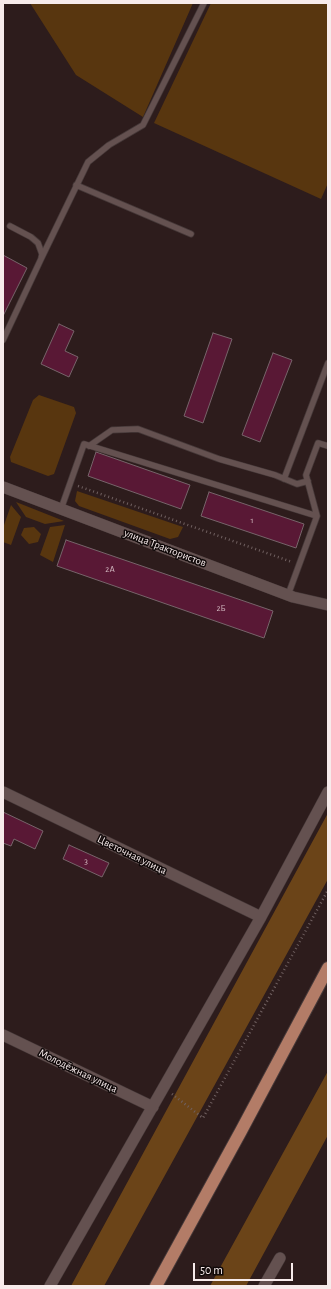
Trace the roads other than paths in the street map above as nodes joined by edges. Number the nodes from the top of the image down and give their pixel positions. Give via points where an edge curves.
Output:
1 (204, 3) edge
2 (76, 185) junction
3 (10, 226) dead end
4 (191, 234) dead end
5 (41, 259) junction
6 (3, 340) edge
7 (328, 363) edge
8 (89, 446) junction
9 (328, 446) edge
10 (284, 479) junction
11 (308, 481) junction
12 (3, 487) edge
13 (61, 509) junction
14 (317, 516) junction
15 (288, 595) junction
16 (328, 605) edge
17 (3, 792) edge
18 (328, 792) edge
19 (260, 917) junction
20 (328, 968) edge
21 (3, 1035) edge
22 (152, 1107) junction
23 (280, 1258) dead end
24 (50, 1286) edge
25 (156, 1286) edge
26 (264, 1286) edge

1 - 2 lane via 144,125 109,145 88,162
2 - 4 lane
2 - 5 lane
3 - 5 lane via 38,243 41,248
5 - 6 lane
7 - 10 lane
8 - 10 lane via 112,430 138,429 219,459
8 - 13 lane via 84,444
8 - 14 lane
9 - 11 lane via 318,443 306,475
10 - 11 lane via 298,484
11 - 14 lane
12 - 13 street, улица Трактористов
13 - 15 street, улица Трактористов
14 - 15 lane
15 - 16 street, улица Трактористов
17 - 19 street, Цветочная улица
18 - 19 street
19 - 22 street
20 - 25 main road
21 - 22 street, Молодёжная улица
22 - 24 street
23 - 26 street

